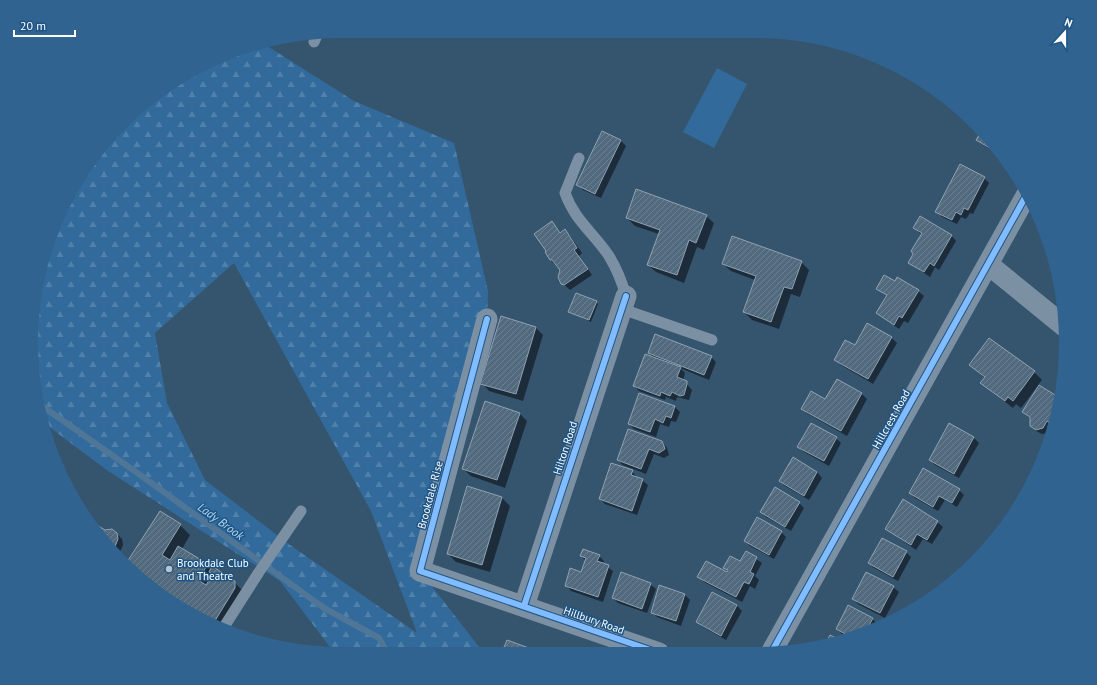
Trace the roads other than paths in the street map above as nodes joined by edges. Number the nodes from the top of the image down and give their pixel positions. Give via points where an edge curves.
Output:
1 (578, 158) dead end
2 (1024, 200) edge
3 (989, 265) junction
4 (624, 303) junction
5 (487, 319) dead end
6 (1058, 321) edge
7 (712, 340) dead end
8 (302, 511) dead end
9 (524, 606) junction
10 (226, 624) edge
11 (776, 646) edge
12 (642, 647) edge

1 - 4 lane via 565,193 570,209 608,255 621,278
2 - 3 street, Hillcrest Road
3 - 6 street
3 - 11 street, Hillcrest Road
4 - 7 lane
4 - 9 street, Hilton Road
5 - 9 street, Brookdale Rise via 420,571
8 - 10 lane via 284,534
9 - 12 street, Hillbury Road

